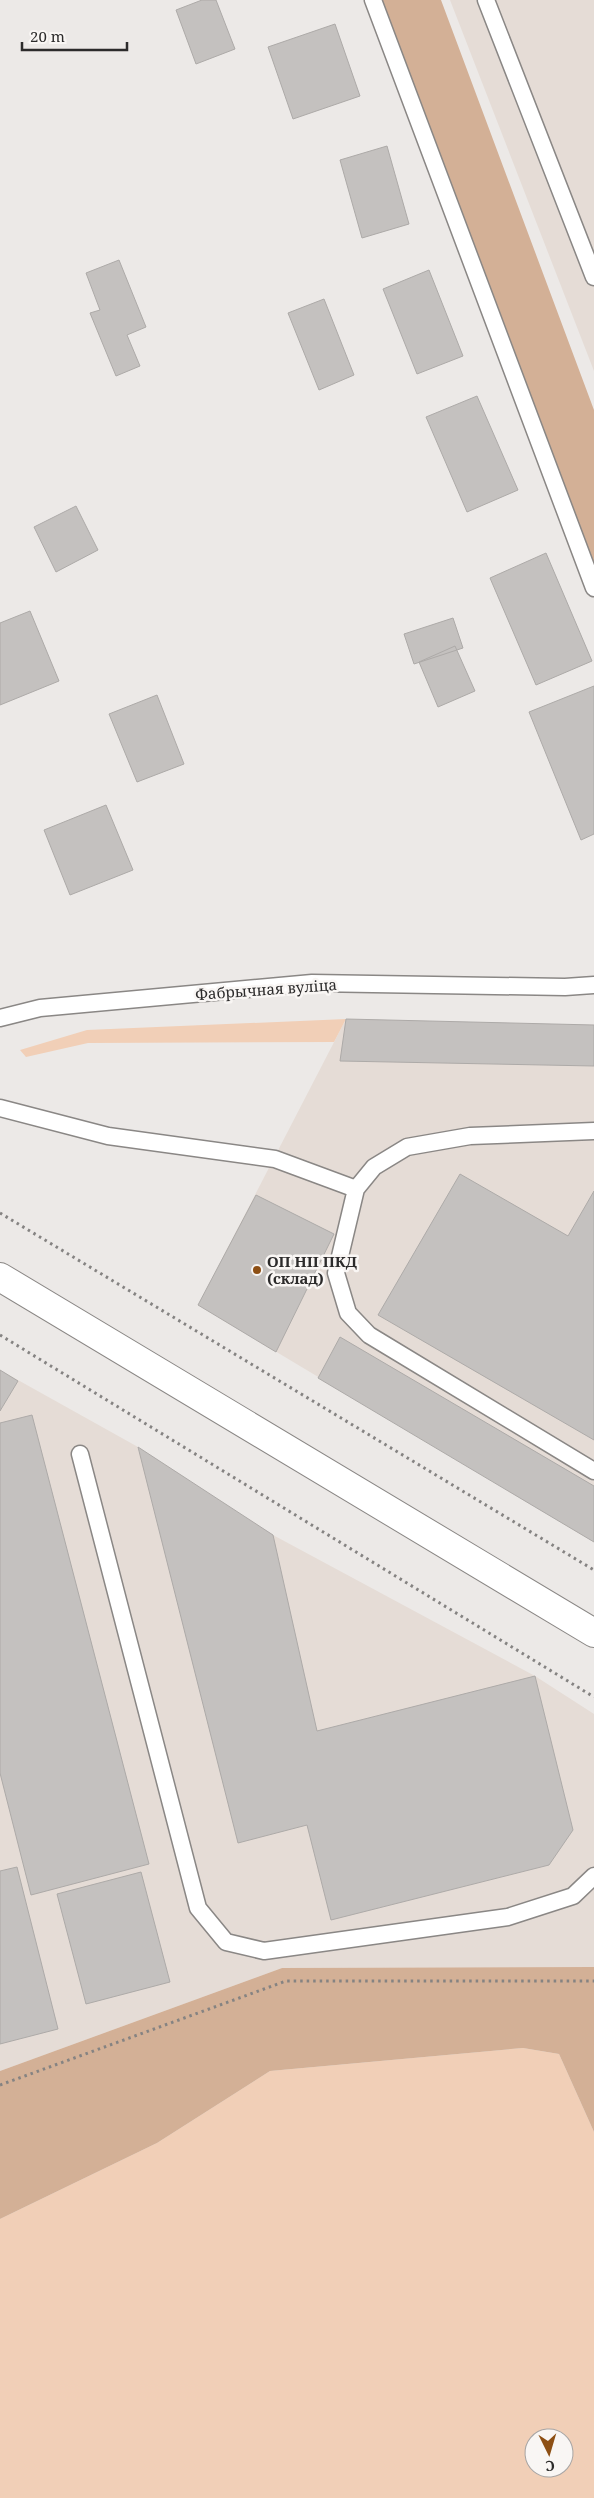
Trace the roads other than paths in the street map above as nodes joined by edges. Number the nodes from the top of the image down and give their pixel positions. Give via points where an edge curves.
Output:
1 (373, 0) edge
2 (486, 0) edge
3 (594, 277) edge
4 (594, 588) edge
5 (594, 985) edge
6 (0, 1018) edge
7 (0, 1108) edge
8 (594, 1131) edge
9 (356, 1190) junction
10 (0, 1276) edge
11 (80, 1454) dead end
12 (594, 1471) edge
13 (594, 1633) edge
14 (594, 1876) edge

1 - 4 lane
2 - 3 lane
5 - 6 lane, Фабрычная вуліца via 312,982 40,1008
7 - 9 lane via 108,1136 275,1159
8 - 9 lane via 470,1136 407,1147 374,1167
9 - 12 lane via 336,1273 348,1312 369,1335
10 - 13 street
11 - 14 lane via 198,1908 226,1942 264,1951 508,1917 573,1896

